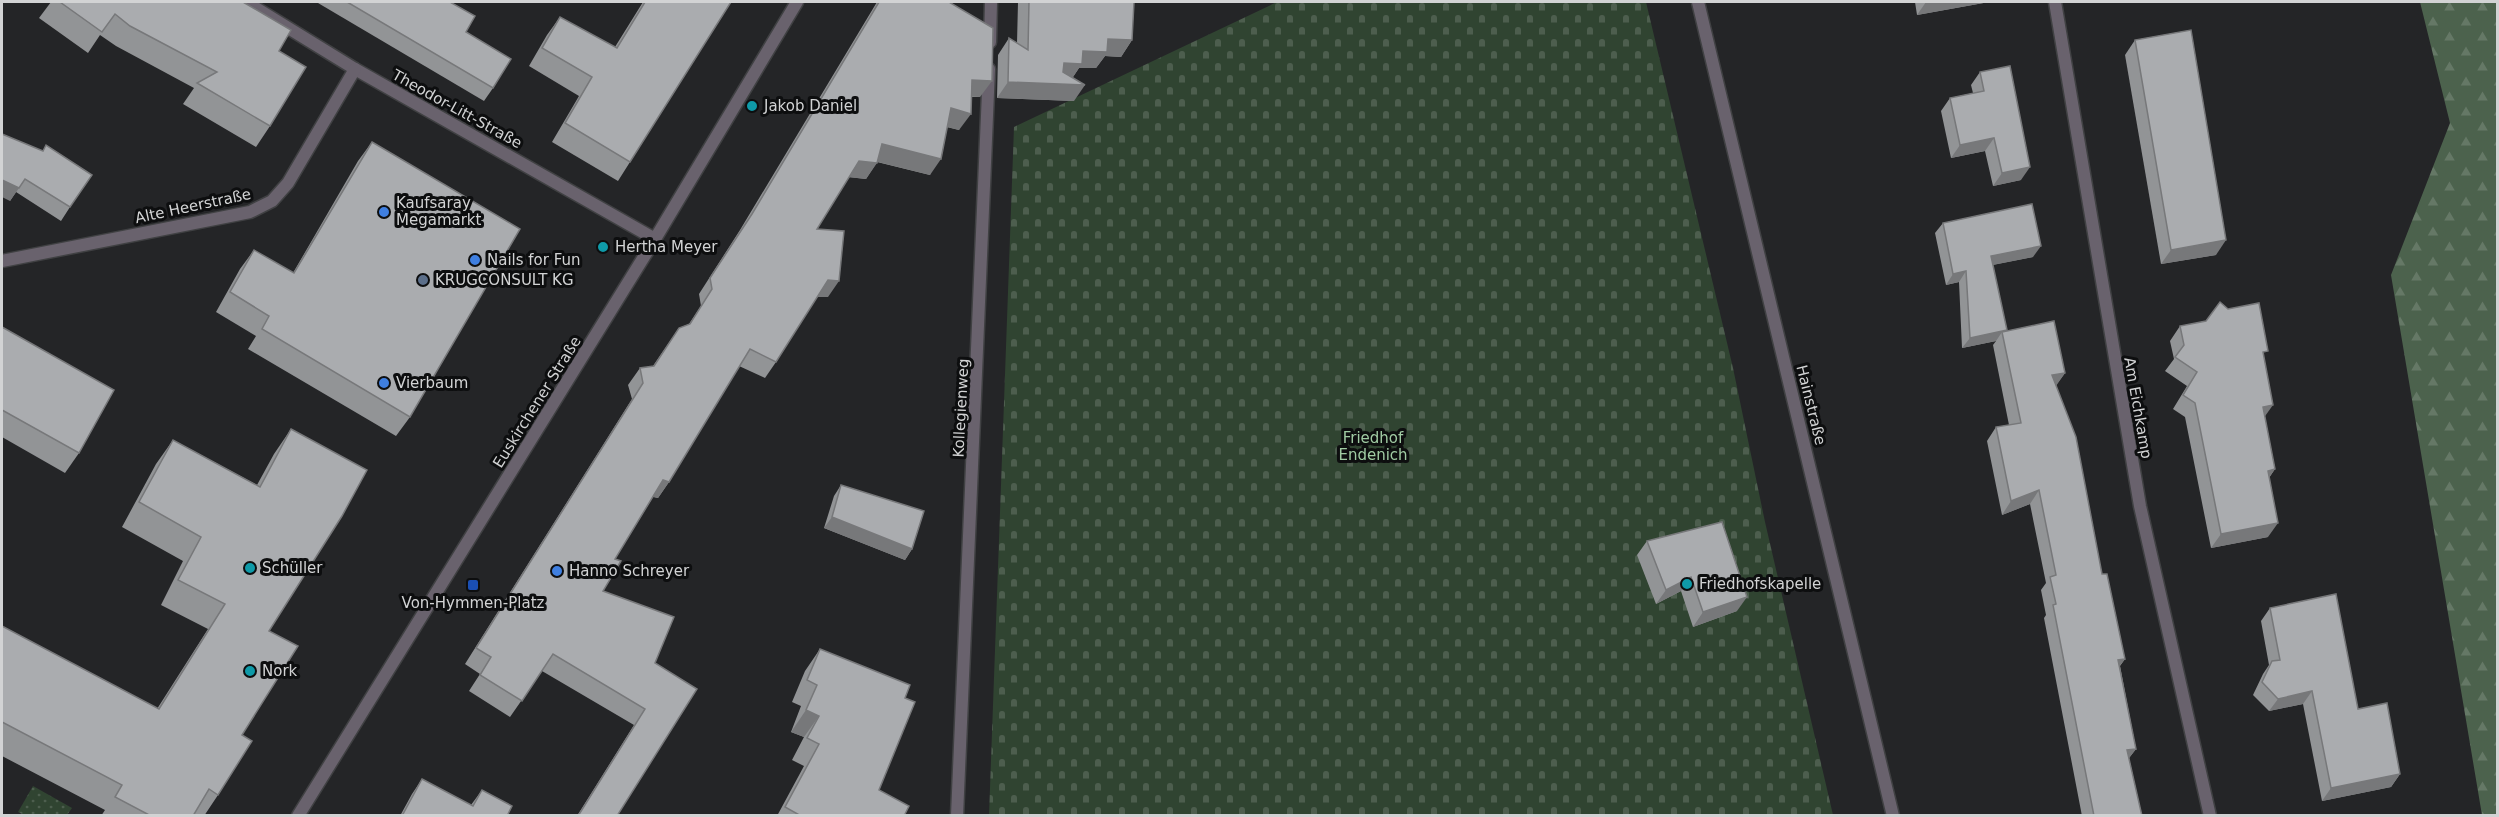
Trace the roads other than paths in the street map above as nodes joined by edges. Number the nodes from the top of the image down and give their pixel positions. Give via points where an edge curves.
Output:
1 (246, 2) edge
2 (797, 2) edge
3 (992, 2) edge
4 (1698, 2) edge
5 (2055, 2) edge
6 (355, 69) junction
7 (655, 239) junction
8 (2, 261) edge
9 (298, 816) edge
10 (957, 816) edge
11 (1893, 816) edge
12 (2210, 816) edge

1 - 6 street, Theodor-Litt-Straße
2 - 7 street, Euskirchener Straße
3 - 10 street, Kollegienweg
4 - 11 street, Hainstraße
5 - 12 street, Am Eichkamp via 2140,506
6 - 7 street, Theodor-Litt-Straße
6 - 8 street, Alte Heerstraße via 288,183 272,201 250,212
7 - 9 street, Euskirchener Straße

